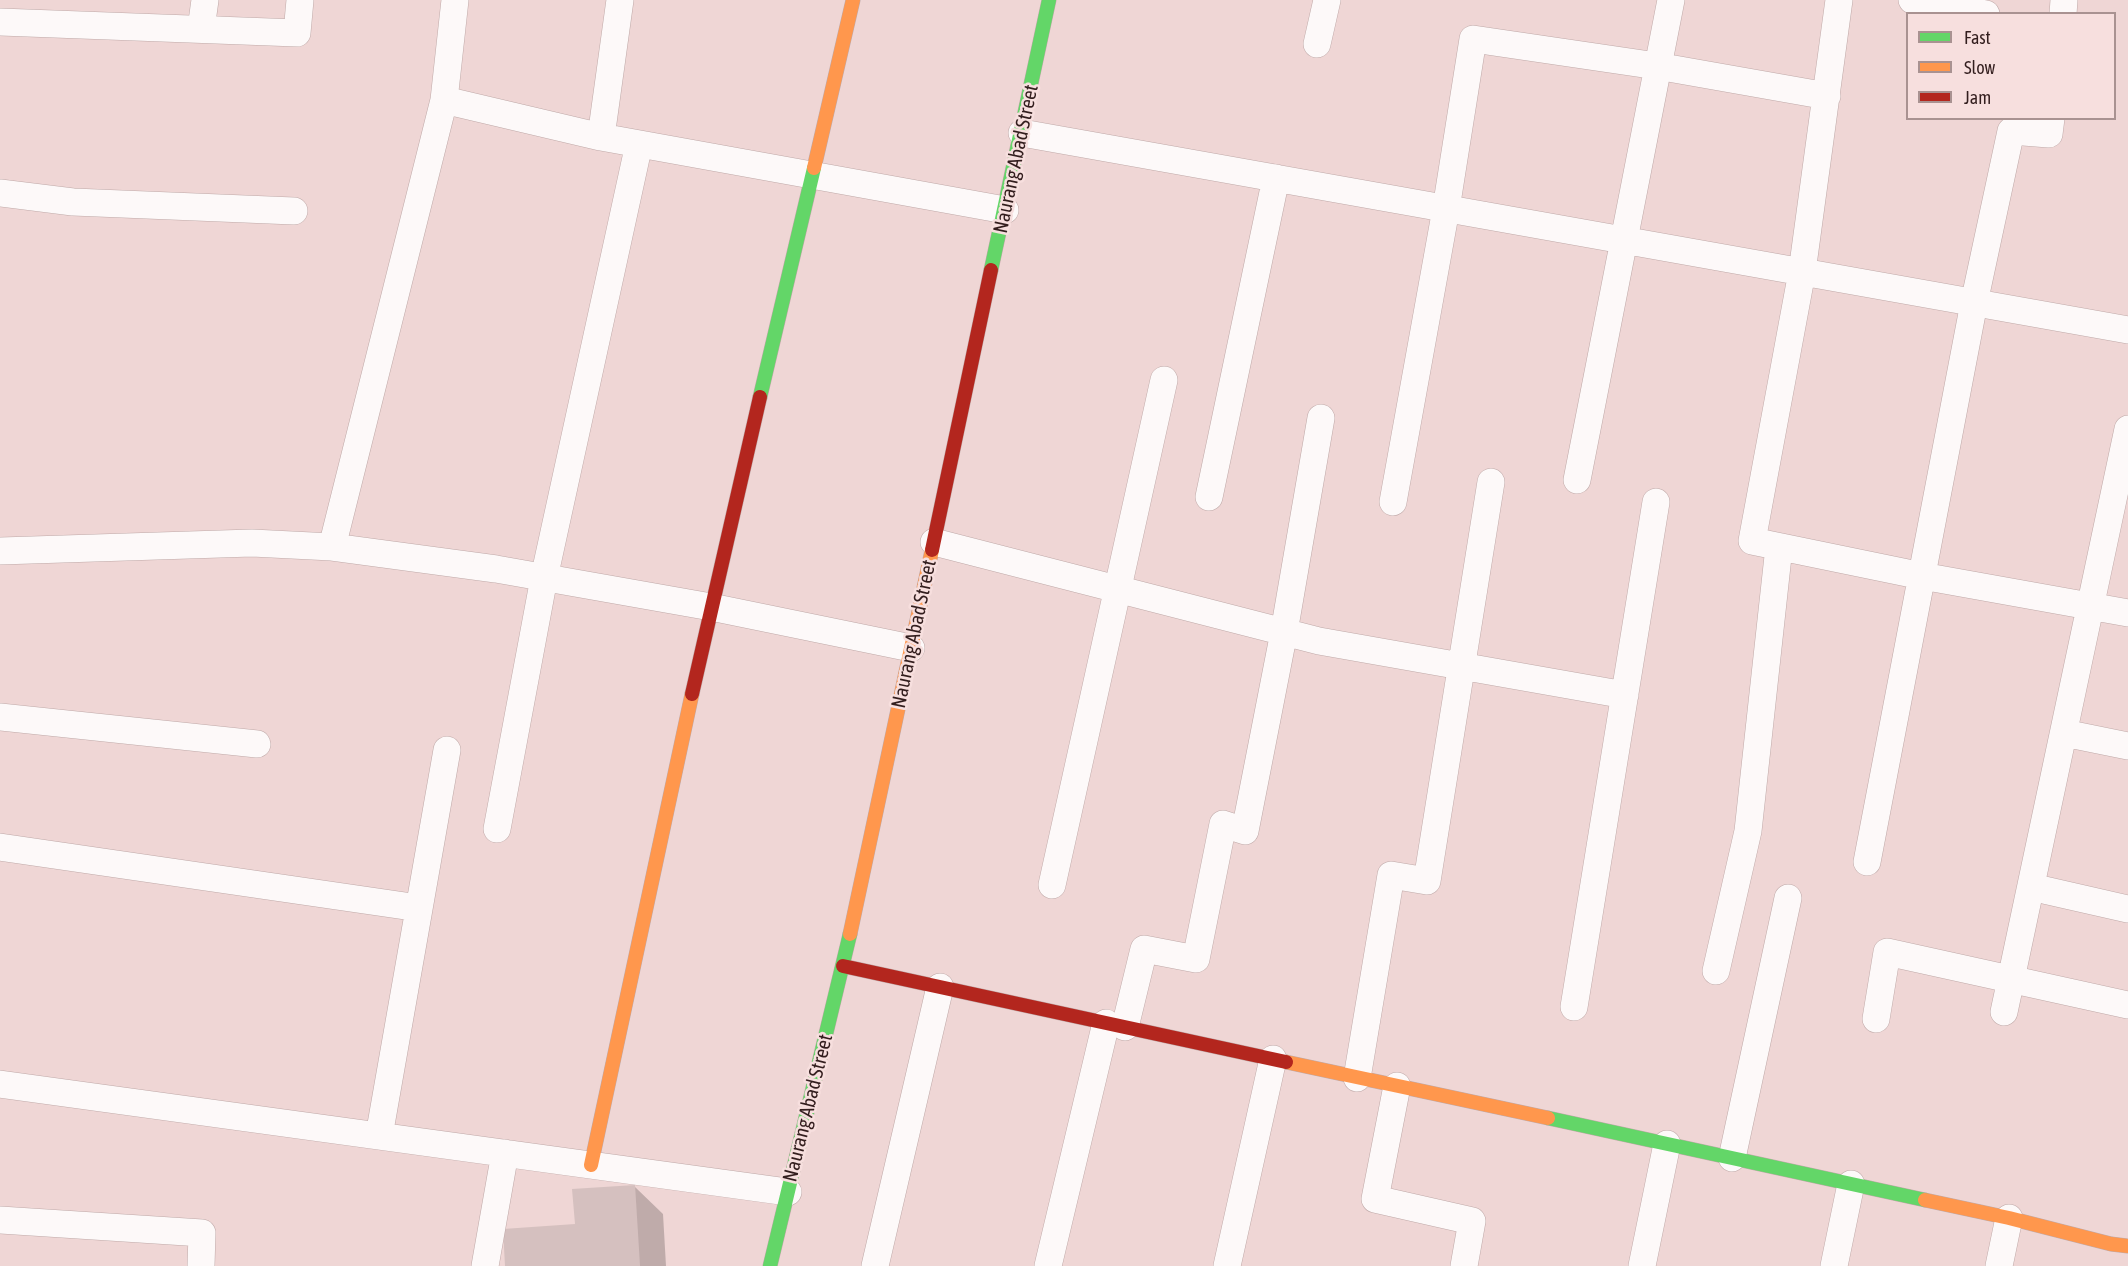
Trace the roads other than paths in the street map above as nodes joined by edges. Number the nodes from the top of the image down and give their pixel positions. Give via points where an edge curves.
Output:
1 (205, 0) edge
2 (300, 0) edge
3 (455, 0) edge
4 (620, 0) edge
5 (853, 0) edge
6 (1049, 0) edge
7 (1327, 0) edge
8 (1671, 0) edge
9 (1839, 0) edge
10 (1912, 0) edge
11 (39, 12) edge
12 (1975, 12) edge
13 (0, 22) edge
14 (201, 29) junction
15 (1317, 44) dead end
16 (1657, 66) junction
17 (1827, 96) junction
18 (444, 100) junction
19 (2051, 120) edge
20 (1022, 133) junction
21 (601, 136) junction
22 (639, 144) junction
23 (812, 175) junction
24 (1276, 178) junction
25 (0, 194) edge
26 (1446, 209) junction
27 (1005, 210) junction
28 (294, 211) dead end
29 (1623, 240) junction
30 (1802, 272) junction
31 (1974, 303) junction
32 (2128, 330) edge
33 (1164, 380) dead end
34 (1322, 418) dead end
35 (2128, 429) edge
36 (1577, 480) dead end
37 (1491, 482) dead end
38 (1209, 496) dead end
39 (1393, 502) dead end
40 (1656, 502) dead end
41 (934, 542) junction
42 (332, 547) junction
43 (1779, 547) junction
44 (0, 551) edge
45 (1922, 576) junction
46 (544, 578) junction
47 (1117, 588) junction
48 (2091, 606) junction
49 (711, 607) junction
50 (2128, 613) edge
51 (1284, 632) junction
52 (911, 648) junction
53 (1462, 667) junction
54 (1624, 695) junction
55 (0, 717) edge
56 (2064, 733) junction
57 (257, 744) dead end
58 (2128, 746) edge
59 (447, 750) dead end
60 (497, 829) dead end
61 (0, 847) edge
62 (1867, 862) dead end
63 (1052, 885) dead end
64 (2031, 887) junction
65 (1788, 898) dead end
66 (419, 908) junction
67 (2128, 909) edge
68 (843, 966) junction
69 (1716, 971) dead end
70 (2011, 980) junction
71 (940, 987) junction
72 (2128, 1005) edge
73 (1574, 1006) dead end
74 (2004, 1012) dead end
75 (1876, 1019) dead end
76 (1116, 1025) junction
77 (1273, 1059) junction
78 (1357, 1078) junction
79 (0, 1084) edge
80 (1397, 1086) junction
81 (379, 1136) junction
82 (1667, 1144) junction
83 (505, 1153) junction
84 (1732, 1158) junction
85 (591, 1165) junction
86 (1851, 1184) junction
87 (788, 1192) junction
88 (2009, 1218) junction
89 (0, 1220) edge
90 (2128, 1246) edge
91 (201, 1266) edge
92 (485, 1266) edge
93 (770, 1266) edge
94 (875, 1266) edge
95 (1048, 1266) edge
96 (1227, 1266) edge
97 (1464, 1266) edge
98 (1642, 1266) edge
99 (1834, 1266) edge
100 (2000, 1266) edge

1 - 14 street
2 - 14 street via 297,33
3 - 18 street
4 - 21 street
5 - 23 street
6 - 20 street, Naurang Abad Street
7 - 15 street
8 - 16 street
9 - 17 street
10 - 12 street
11 - 13 street
11 - 14 street
16 - 17 street
16 - 26 street via 1473,39
16 - 29 street
17 - 30 street
18 - 21 street
18 - 42 street
19 - 31 street via 2049,134 2011,131
20 - 24 street
20 - 27 street, Naurang Abad Street
21 - 22 street
22 - 23 street
22 - 46 street
23 - 27 street
23 - 49 street
24 - 26 street
24 - 38 street
25 - 28 street via 73,202
26 - 29 street
26 - 39 street
27 - 41 street, Naurang Abad Street
29 - 30 street
29 - 36 street
30 - 31 street
30 - 43 street via 1752,541
31 - 32 street
31 - 45 street
33 - 47 street
34 - 51 street
35 - 48 street
37 - 53 street
40 - 54 street
41 - 47 street
41 - 52 street, Naurang Abad Street
42 - 44 street via 252,543
42 - 46 street
43 - 45 street
43 - 69 street via 1748,831
45 - 48 street
45 - 62 street
46 - 49 street
46 - 60 street
47 - 51 street
47 - 63 street
48 - 50 street
48 - 56 street
49 - 52 street
49 - 85 street
51 - 53 street
51 - 76 street via 1245,831 1223,824 1196,959 1144,949
52 - 68 street, Naurang Abad Street
53 - 54 street
53 - 78 street via 1427,881 1391,875
54 - 73 street
55 - 57 street
56 - 58 street
56 - 64 street
59 - 66 street
61 - 66 street
64 - 67 street
64 - 70 street
65 - 84 street
66 - 81 street
68 - 71 street
68 - 87 street, Naurang Abad Street
70 - 72 street
70 - 74 street
70 - 75 street via 1887,952
71 - 76 street
71 - 94 street
76 - 77 street
76 - 95 street
77 - 78 street
77 - 96 street
78 - 80 street
79 - 81 street
80 - 82 street
80 - 97 street via 1375,1199 1472,1221
81 - 83 street
82 - 84 street
82 - 98 street
83 - 85 street
83 - 92 street
84 - 86 street
85 - 87 street
86 - 88 street
86 - 99 street
87 - 93 street, Naurang Abad Street
88 - 90 street
88 - 100 street
89 - 91 street via 202,1233

